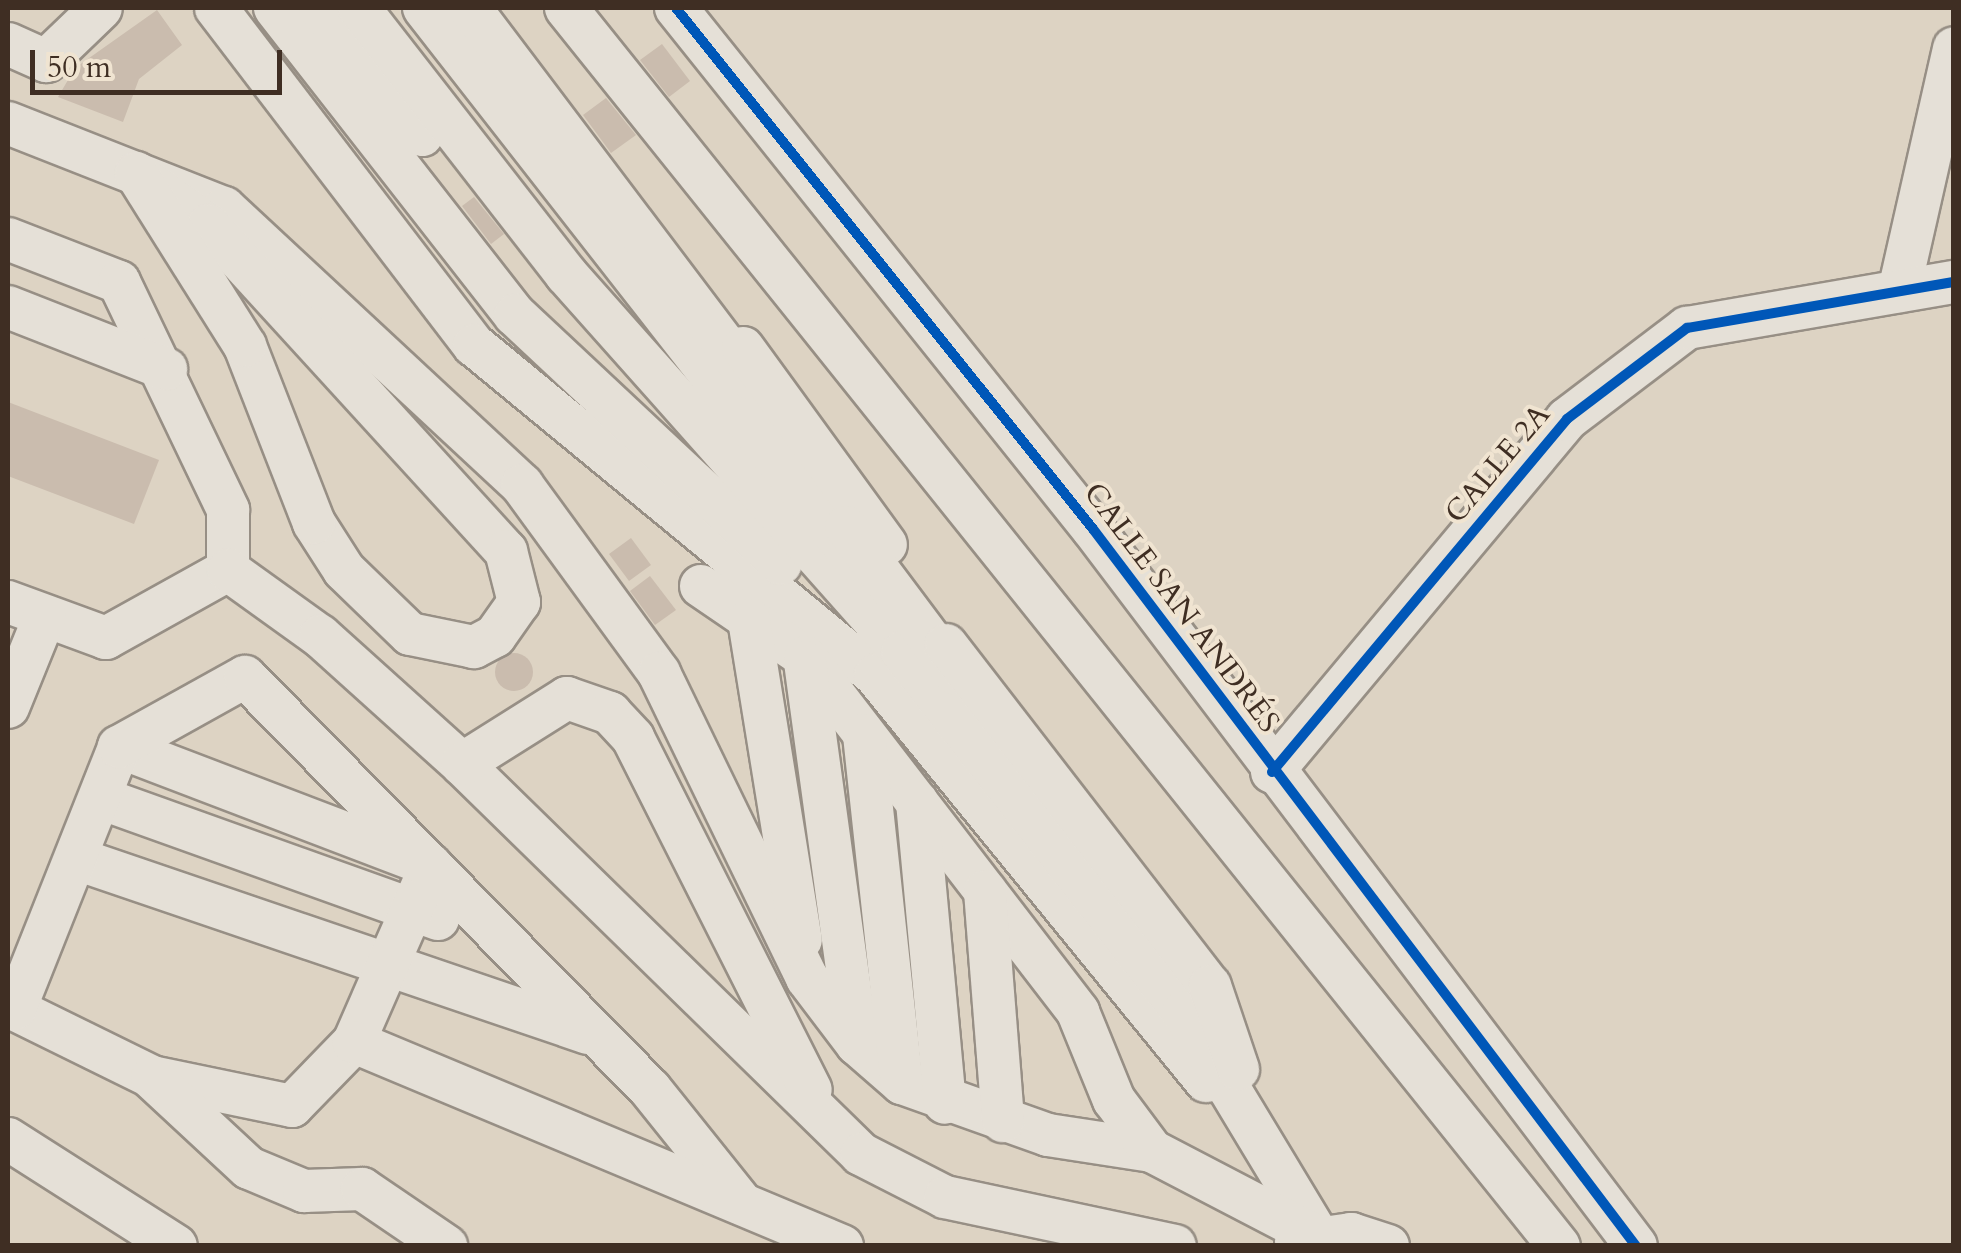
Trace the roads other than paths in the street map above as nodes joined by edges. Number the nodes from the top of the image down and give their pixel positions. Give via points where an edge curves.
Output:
1 (102, 8) edge
2 (216, 8) edge
3 (244, 8) edge
4 (275, 8) edge
5 (320, 8) edge
6 (359, 8) edge
7 (392, 8) edge
8 (424, 8) edge
9 (458, 8) edge
10 (470, 8) edge
11 (489, 8) edge
12 (566, 8) edge
13 (676, 8) edge
14 (8, 44) edge
15 (1954, 48) edge
16 (8, 124) edge
17 (136, 173) junction
18 (8, 238) edge
19 (1954, 282) edge
20 (1899, 291) junction
21 (8, 307) edge
22 (166, 369) junction
23 (228, 570) junction
24 (701, 586) dead end
25 (26, 609) edge
26 (777, 638) junction
27 (833, 694) junction
28 (8, 707) edge
29 (864, 734) junction
30 (118, 747) junction
31 (462, 764) junction
32 (891, 768) junction
33 (1272, 772) junction
34 (100, 798) junction
35 (925, 813) junction
36 (77, 858) junction
37 (431, 866) junction
38 (985, 891) junction
39 (412, 910) junction
40 (501, 938) junction
41 (388, 964) junction
42 (806, 978) junction
43 (11, 1007) edge
44 (598, 1037) junction
45 (354, 1042) junction
46 (152, 1078) junction
47 (914, 1079) junction
48 (827, 1122) junction
49 (1260, 1134) junction
50 (8, 1139) edge
51 (1152, 1151) junction
52 (746, 1221) edge
53 (1098, 1236) edge
54 (1308, 1243) edge
55 (176, 1246) edge
56 (446, 1246) edge
57 (842, 1246) edge
58 (1174, 1246) edge
59 (1388, 1246) edge
60 (1559, 1246) edge
61 (1636, 1246) edge

1 - 14 street via 46,61
2 - 49 street via 474,345 875,675 1157,1032
3 - 49 street via 493,332 882,669
4 - 49 street via 515,315 888,664
5 - 49 street via 545,290 894,658
6 - 49 street via 566,274 902,652 1183,1012
7 - 49 street via 1191,1002
8 - 49 street via 1197,998
9 - 49 street via 1204,992
10 - 49 street via 1210,986
11 - 49 street via 1216,982
12 - 60 street
13 - 33 street, CALLE SAN ANDRÉS via 1094,529
15 - 20 street
16 - 17 street
17 - 17 street via 245,346 314,523 344,570 410,634 474,647 495,636 519,602 506,552 208,224
17 - 42 street via 224,208 522,485 659,673
18 - 22 street via 119,282
19 - 20 street, CALLE 2A
20 - 33 street, CALLE 2A via 1687,328 1567,419
21 - 22 street
22 - 23 street via 228,510
23 - 25 street via 106,638
23 - 31 street via 320,636
24 - 26 street
25 - 28 street
26 - 27 street
26 - 42 street
26 - 47 street
27 - 29 street
27 - 47 street
29 - 32 street
29 - 47 street
30 - 34 street
30 - 37 street
30 - 37 street via 245,677
31 - 48 street
31 - 48 street via 567,698 610,713 633,738
32 - 35 street
32 - 47 street
33 - 61 street, CALLE SAN ANDRÉS
34 - 36 street
34 - 39 street
35 - 38 street
35 - 47 street
36 - 41 street
36 - 43 street
37 - 39 street
37 - 40 street
38 - 47 street
38 - 51 street via 1078,1012 1114,1100
39 - 40 street
39 - 41 street
40 - 44 street
41 - 44 street
41 - 45 street
42 - 47 street
43 - 46 street
44 - 52 street
45 - 46 street via 292,1106
45 - 52 street
46 - 56 street via 249,1168 304,1191 362,1189
47 - 51 street
48 - 53 street via 861,1154 944,1196
49 - 54 street
50 - 55 street
51 - 54 street
52 - 57 street
53 - 58 street
54 - 59 street via 1351,1234

